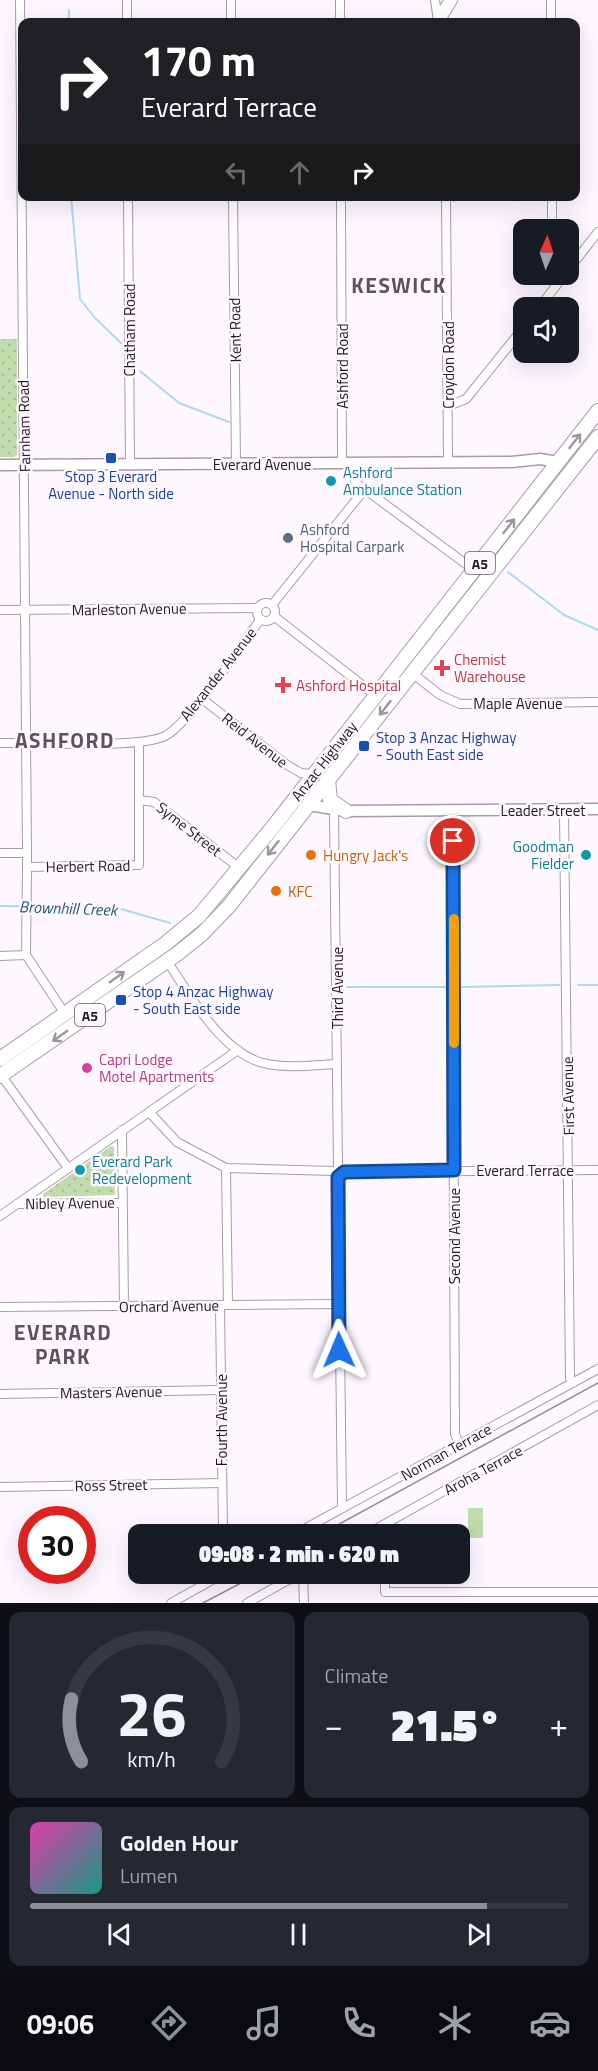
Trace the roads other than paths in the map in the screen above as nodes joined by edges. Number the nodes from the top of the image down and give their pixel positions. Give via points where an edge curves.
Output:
1 (20, 0) edge
2 (127, 0) edge
3 (231, 0) edge
4 (340, 0) edge
5 (435, 0) edge
6 (452, 0) edge
7 (551, 0) edge
8 (20, 18) edge
9 (127, 18) edge
10 (231, 18) edge
11 (340, 18) edge
12 (437, 18) edge
13 (441, 18) edge
14 (551, 18) edge
15 (22, 201) edge
16 (128, 201) edge
17 (233, 201) edge
18 (341, 201) edge
19 (446, 201) edge
20 (552, 201) edge
21 (552, 219) edge
22 (598, 232) edge
23 (579, 256) edge
24 (556, 285) edge
25 (547, 297) edge
26 (513, 341) edge
27 (448, 405) junction
28 (598, 411) edge
29 (598, 437) edge
30 (448, 462) junction
31 (354, 463) junction
32 (130, 464) junction
33 (236, 464) junction
34 (342, 464) junction
35 (0, 465) edge
36 (25, 465) junction
37 (554, 467) junction
38 (570, 471) junction
39 (364, 490) junction
40 (474, 570) junction
41 (449, 601) junction
42 (273, 605) junction
43 (258, 608) junction
44 (0, 610) edge
45 (26, 610) junction
46 (461, 611) junction
47 (275, 617) junction
48 (260, 620) junction
49 (407, 654) junction
50 (412, 673) junction
51 (388, 677) junction
52 (375, 695) junction
53 (201, 698) junction
54 (598, 702) edge
55 (345, 734) junction
56 (27, 742) junction
57 (139, 742) junction
58 (357, 742) junction
59 (0, 743) edge
60 (315, 772) junction
61 (328, 780) junction
62 (139, 800) junction
63 (309, 802) junction
64 (598, 809) edge
65 (340, 810) junction
66 (452, 810) junction
67 (564, 810) junction
68 (273, 827) junction
69 (0, 853) edge
70 (27, 853) junction
71 (237, 866) junction
72 (27, 867) junction
73 (225, 884) junction
74 (244, 886) junction
75 (229, 906) junction
76 (205, 908) junction
77 (26, 955) junction
78 (0, 956) edge
79 (167, 961) junction
80 (65, 1014) junction
81 (32, 1037) junction
82 (41, 1049) junction
83 (238, 1050) junction
84 (0, 1059) edge
85 (337, 1064) junction
86 (1, 1075) edge
87 (150, 1113) junction
88 (122, 1130) junction
89 (68, 1168) junction
90 (226, 1168) junction
91 (454, 1170) junction
92 (568, 1170) junction
93 (598, 1170) edge
94 (338, 1171) junction
95 (122, 1203) junction
96 (17, 1204) junction
97 (0, 1216) edge
98 (339, 1304) junction
99 (224, 1305) junction
100 (124, 1306) junction
101 (0, 1307) edge
102 (598, 1370) edge
103 (573, 1383) junction
104 (221, 1389) junction
105 (0, 1394) edge
106 (598, 1405) edge
107 (459, 1444) junction
108 (222, 1483) junction
109 (0, 1486) edge
110 (342, 1508) junction
111 (223, 1524) edge
112 (313, 1524) edge
113 (386, 1524) edge
114 (205, 1584) edge
115 (282, 1584) edge
116 (302, 1584) edge
117 (385, 1584) edge
118 (425, 1592) junction
119 (520, 1592) junction
120 (598, 1592) edge
121 (171, 1603) edge
122 (247, 1603) edge
123 (304, 1603) edge
124 (426, 1603) edge
125 (521, 1603) edge

1 - 8 street, Farnham Road
2 - 9 street
3 - 10 street
4 - 11 street
5 - 12 street
6 - 13 main road
7 - 14 street
15 - 36 street, Farnham Road
16 - 32 street, Chatham Road
17 - 33 street, Kent Road
18 - 34 street, Ashford Road
19 - 27 street, Croydon Road
20 - 21 street
22 - 23 street
24 - 25 street
26 - 27 street via 466,399
27 - 30 street, Croydon Road
37 -> 28 highway, Anzac Highway / A5
29 - 38 highway, Anzac Highway / A5
30 - 31 street, Everard Avenue
30 - 37 street, Everard Avenue via 524,462
31 - 34 street, Everard Avenue
31 - 39 street via 355,482
32 - 33 street, Everard Avenue
32 - 36 street, Everard Avenue
33 - 34 street, Everard Avenue
35 - 36 street, Everard Avenue
36 - 45 street, Farnham Road
37 - 38 street, Everard Avenue
40 -> 37 highway, Anzac Highway / A5
38 - 46 highway, Anzac Highway / A5
39 - 40 street
39 - 42 street
40 - 41 highway, Anzac Highway / A5
41 - 46 highway
41 - 49 highway, Anzac Highway / A5
42 - 43 street via 264,603
42 - 47 street
43 - 45 street, Marleston Avenue
43 - 48 street
44 - 45 street, Marleston Avenue
45 - 56 street, Farnham Road
46 - 50 highway, Anzac Highway / A5
47 - 48 street
47 - 52 street
48 - 53 street, Alexander Avenue
49 - 50 highway
49 - 51 highway, Anzac Highway / A5
50 - 51 highway
50 - 54 street, Maple Avenue via 440,695 460,704
50 -> 58 highway, Anzac Highway / A5
51 - 52 highway, Anzac Highway / A5
52 - 55 highway, Anzac Highway / A5
53 - 57 street, Alexander Avenue via 174,730 155,740
53 - 60 street, Reid Avenue via 287,765 301,773
55 - 58 highway
55 - 60 highway, Anzac Highway / A5
56 - 57 street, Alexander Avenue
56 - 59 street, Alexander Avenue
56 - 70 street, Farnham Road
57 - 62 street, Herbert Road
58 - 61 highway, Anzac Highway / A5
60 - 63 highway via 308,788
60 - 68 highway, Anzac Highway / A5
61 - 63 highway, Anzac Highway / A5
61 - 65 highway via 330,800
62 - 71 street, Syme Street via 154,802
62 - 72 street, Herbert Road via 139,865
63 - 65 street, Leader Street
63 - 68 highway via 292,810
63 -> 74 highway, Anzac Highway / A5
64 - 67 street, Leader Street
65 - 66 street, Leader Street
65 - 85 street, Third Avenue
66 - 67 street, Leader Street
66 - 91 street, Second Avenue
67 - 92 street, First Avenue
68 - 71 highway, Anzac Highway / A5
69 - 70 street, Herbert Road
70 - 72 street, Herbert Road
71 - 73 highway, Anzac Highway / A5
72 - 77 street
73 - 74 highway via 233,891
73 - 76 highway, Anzac Highway / A5
74 - 75 highway, Anzac Highway / A5
75 - 76 highway via 228,900 221,898
75 - 79 highway, Anzac Highway / A5 via 202,934
80 -> 76 highway, Anzac Highway / A5 via 165,944
77 - 78 street
77 - 80 street
79 -> 82 highway, Anzac Highway / A5
79 - 83 street via 203,1016
80 - 81 highway, Anzac Highway / A5
81 - 82 highway
81 - 84 highway, Anzac Highway / A5
82 - 86 highway, Anzac Highway / A5
83 - 85 street via 265,1063
83 - 87 street
85 - 94 street, Third Avenue
86 - 89 street
87 - 88 street
87 - 90 street, Everard Terrace via 177,1142
88 - 89 street
88 - 95 street
89 - 96 street
90 - 94 street, Everard Terrace
90 - 99 street, Fourth Avenue
91 - 92 street, Everard Terrace
91 - 94 street, Everard Terrace
91 - 107 street, Second Avenue via 455,1434
92 - 93 street, Everard Terrace
92 - 103 street, First Avenue
94 - 98 street, Third Avenue
95 - 96 street, Nibley Avenue
95 - 100 street
96 - 97 street
98 - 99 street, Orchard Avenue
98 - 110 street, Third Avenue
99 - 100 street, Orchard Avenue
99 - 104 street, Fourth Avenue
100 - 101 street, Orchard Avenue
102 - 103 street, Norman Terrace
103 - 107 street, Norman Terrace
104 - 105 street, Masters Avenue
104 - 108 street, Fourth Avenue
106 - 113 street, Aroha Terrace
107 - 110 street, Norman Terrace
108 - 109 street, Ross Street
108 - 111 street, Fourth Avenue
110 - 112 street, Norman Terrace
114 - 121 street
115 - 122 street
116 - 123 street
117 - 118 street via 385,1592
118 - 119 street
118 - 124 street
119 - 120 street
119 - 125 street

